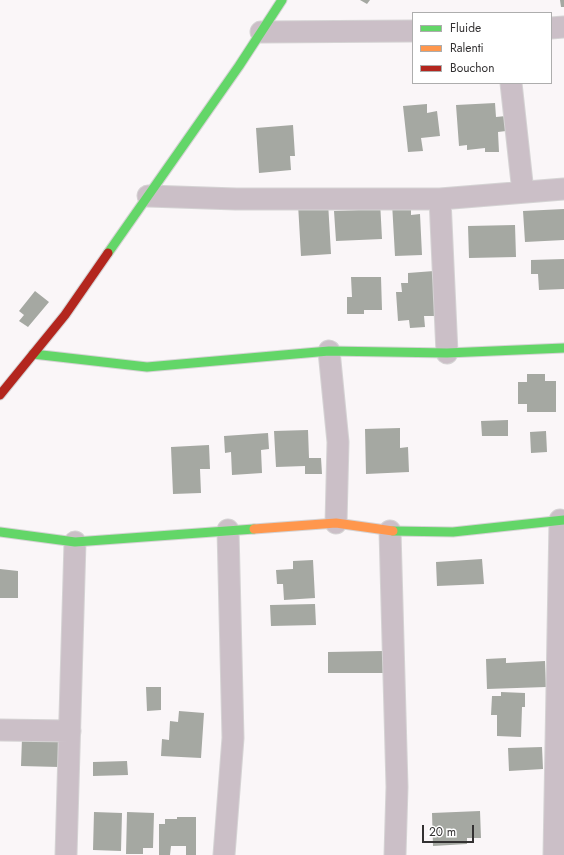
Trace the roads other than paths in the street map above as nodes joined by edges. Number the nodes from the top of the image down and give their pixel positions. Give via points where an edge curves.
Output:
1 (282, 0) edge
2 (564, 27) edge
3 (552, 28) edge
4 (412, 31) edge
5 (262, 32) junction
6 (511, 84) edge
7 (564, 189) edge
8 (523, 192) junction
9 (148, 196) junction
10 (440, 199) junction
11 (564, 348) edge
12 (329, 351) junction
13 (447, 353) junction
14 (33, 354) junction
15 (4, 386) edge
16 (562, 520) edge
17 (336, 523) junction
18 (228, 530) junction
19 (390, 531) junction
20 (0, 532) edge
21 (75, 542) junction
22 (0, 730) edge
23 (70, 731) junction
24 (66, 855) edge
25 (224, 855) edge
26 (395, 855) edge
27 (554, 855) edge

1 - 5 street
2 - 3 street
4 - 5 street
5 - 9 street
6 - 8 street
7 - 8 street
8 - 10 street
9 - 10 street via 236,199
9 - 14 street via 65,315
10 - 13 street
11 - 13 street
12 - 13 street
12 - 14 street via 147,367
12 - 17 street via 338,442
14 - 15 street
16 - 19 street via 453,532
16 - 27 street
17 - 18 street
17 - 19 street
18 - 21 street
18 - 25 street via 233,738
19 - 26 street via 397,787
20 - 21 street
21 - 23 street
22 - 23 street
23 - 24 street

